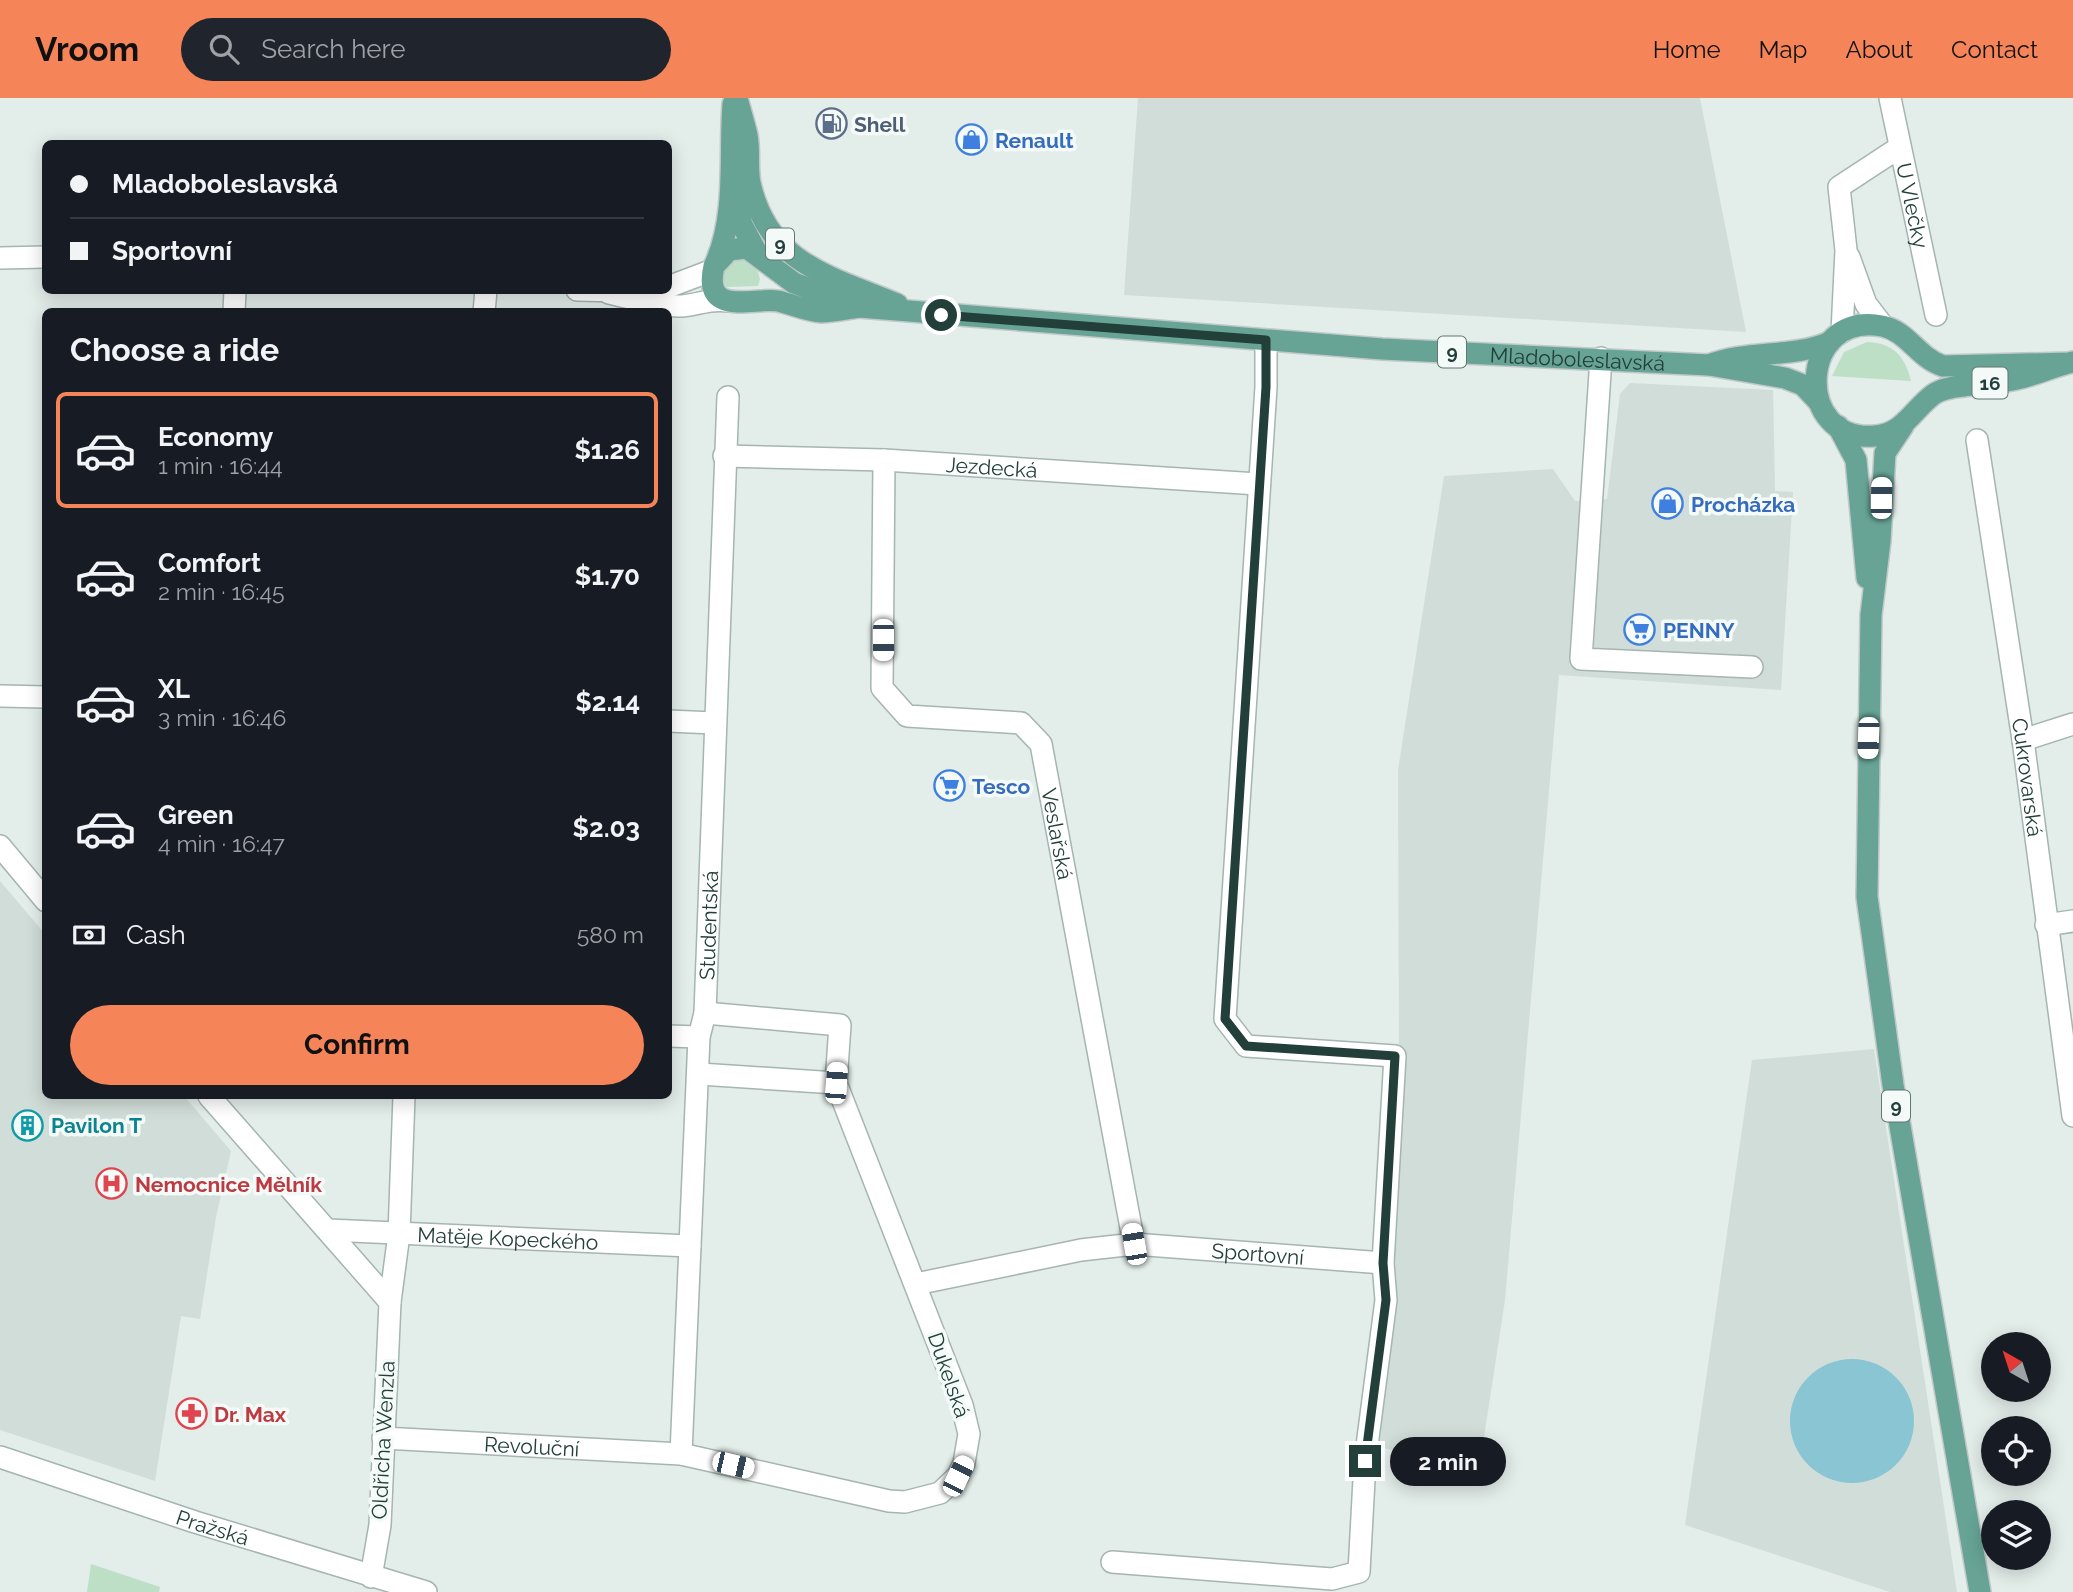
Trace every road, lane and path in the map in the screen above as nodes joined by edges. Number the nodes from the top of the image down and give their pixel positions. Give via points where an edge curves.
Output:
1 (735, 98) edge
2 (1889, 98) edge
3 (1900, 147) junction
4 (731, 180) junction
5 (1846, 250) junction
6 (42, 257) edge
7 (0, 258) edge
8 (761, 258) junction
9 (715, 266) junction
10 (672, 285) edge
11 (613, 294) edge
12 (727, 301) junction
13 (753, 302) junction
14 (859, 307) junction
15 (918, 313) junction
16 (1936, 315) dead end
17 (1883, 326) junction
18 (1836, 337) junction
19 (1266, 340) junction
20 (1917, 350) junction
21 (1601, 358) junction
22 (2071, 362) edge
23 (1709, 365) junction
24 (728, 397) dead end
25 (1819, 402) junction
26 (1917, 410) junction
27 (1838, 426) junction
28 (1903, 426) junction
29 (1977, 440) dead end
30 (724, 456) junction
31 (884, 460) junction
32 (1258, 484) junction
33 (1871, 615) junction
34 (1752, 667) dead end
35 (0, 696) edge
36 (42, 697) edge
37 (672, 722) edge
38 (713, 723) junction
39 (2073, 724) edge
40 (2023, 740) junction
41 (0, 846) edge
42 (42, 896) edge
43 (2073, 921) edge
44 (2046, 925) junction
45 (705, 1013) junction
46 (672, 1036) edge
47 (699, 1037) junction
48 (700, 1074) junction
49 (836, 1083) junction
50 (212, 1099) edge
51 (404, 1099) edge
52 (2073, 1116) edge
53 (328, 1230) junction
54 (399, 1234) junction
55 (1134, 1244) junction
56 (690, 1246) junction
57 (1383, 1263) junction
58 (916, 1284) junction
59 (390, 1302) junction
60 (383, 1438) junction
61 (681, 1454) junction
62 (0, 1457) edge
63 (1112, 1562) dead end
64 (371, 1577) junction
65 (1357, 1582) edge
66 (426, 1592) edge
67 (1980, 1592) edge

1 - 4 main road, 9
1 - 15 main road, 9 via 747,136 750,182 761,218 773,237 815,272
2 - 3 street, U Vlečky
3 - 5 street via 1839,187
3 - 16 street, U Vlečky
4 - 8 main road, 9 via 742,225
4 - 9 main road, 9 via 724,239
5 - 17 street via 1866,304
5 - 18 street
6 - 7 street
8 - 9 main road, 9 via 738,247
8 - 13 main road, 9 via 770,273 766,290
8 - 14 main road, Mladoboleslavská via 808,290
9 - 10 street
9 - 12 main road via 715,288
11 - 12 street, Mladoboleslavská via 683,306 712,299
12 - 13 main road, Mladoboleslavská
13 - 14 main road, Mladoboleslavská via 777,301 821,312
14 - 15 main road, Mladoboleslavská / 9
15 - 19 main road, Mladoboleslavská / 9
17 - 18 main road, Mladoboleslavská / 9 via 1862,325
17 - 20 main road via 1902,335
18 - 23 main road, Mladoboleslavská / 9 via 1808,349 1733,356
18 - 25 main road via 1820,357 1815,374
19 - 21 main road, Mladoboleslavská / 9
19 - 32 street
20 - 22 main road, 16 via 1936,364 1957,368
20 - 26 main road, 9 via 1926,380
21 - 23 main road, Mladoboleslavská / 9
21 - 34 street via 1581,659
22 - 26 main road, 16 via 2016,380 1942,389
23 - 25 main road, Mladoboleslavská / 9 via 1785,378 1803,385
24 - 30 street, Studentská
25 - 27 main road, Mladoboleslavská / 9
26 - 28 main road, 9
27 - 28 main road via 1866,436
27 - 33 main road, 9 via 1856,460
28 - 33 main road, 9 via 1885,453
29 - 40 street, Cukrovarská
30 - 31 street, Jezdecká
30 - 38 street, Studentská
31 - 32 street, Jezdecká
31 - 55 street, Veslařská via 883,688 907,716 1021,723 1041,744
32 - 57 street via 1225,1019 1246,1046 1395,1056
33 - 67 main road, 9 via 1866,844 1871,943
35 - 36 street
37 - 38 street
38 - 45 street, Studentská
39 - 40 street
40 - 44 street, Cukrovarská
41 - 42 street
43 - 44 street
44 - 52 street, Cukrovarská
45 - 47 street, Studentská
45 - 49 street via 840,1025
46 - 47 street
47 - 48 street, Studentská
48 - 49 street
48 - 56 street, Studentská
49 - 58 street, Dukelská
50 - 53 street
51 - 54 street, Oldřicha Wenzla
53 - 54 street, Matěje Kopeckého
53 - 59 street
54 - 56 street, Matěje Kopeckého
54 - 59 street, Oldřicha Wenzla
55 - 57 street, Sportovní
55 - 58 street, Sportovní via 1069,1252
56 - 61 street, Studentská
57 - 65 street via 1386,1300 1365,1461
58 - 61 street, Dukelská via 969,1434 958,1476 940,1493 919,1500 889,1501
59 - 60 street, Oldřicha Wenzla
60 - 61 street, Revoluční
60 - 64 street, Oldřicha Wenzla via 380,1525
62 - 64 street, Pražská
63 - 65 street
64 - 66 street, Pražská

